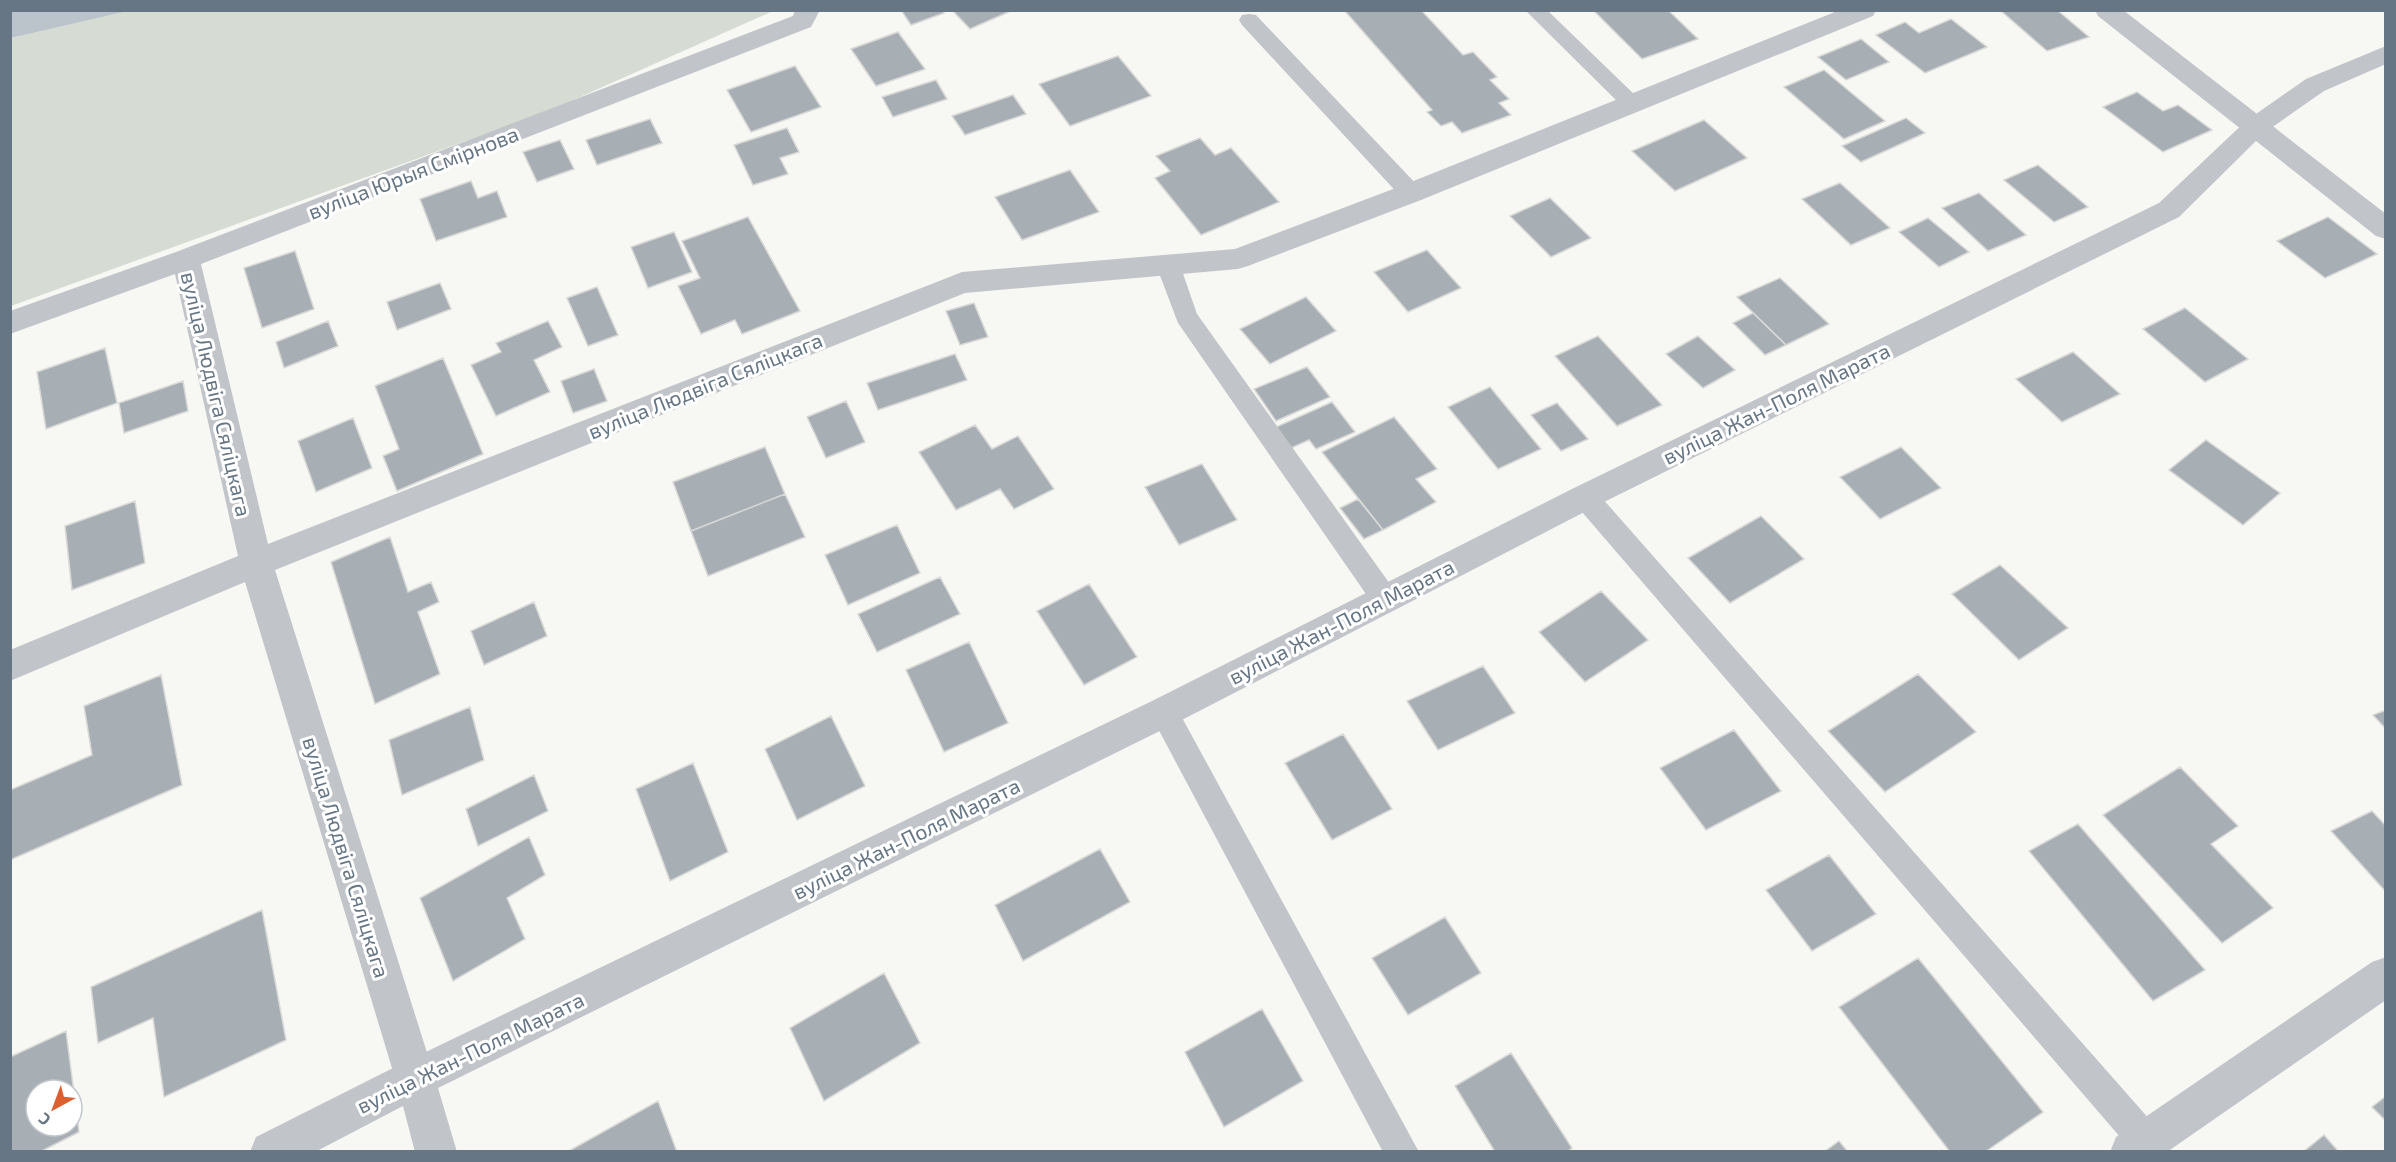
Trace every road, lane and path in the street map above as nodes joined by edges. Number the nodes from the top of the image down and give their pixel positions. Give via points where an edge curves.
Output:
1 (808, 10) edge
2 (1535, 10) edge
3 (1864, 10) edge
4 (2107, 10) edge
5 (1249, 20) dead end
6 (2385, 54) edge
7 (1631, 103) junction
8 (2255, 127) junction
9 (1411, 193) junction
10 (2385, 229) edge
11 (186, 259) junction
12 (1168, 265) junction
13 (10, 323) edge
14 (1585, 497) junction
15 (256, 563) junction
16 (1385, 599) junction
17 (10, 666) edge
18 (1164, 712) junction
19 (2385, 976) edge
20 (415, 1078) junction
21 (2138, 1146) edge
22 (271, 1152) edge
23 (436, 1152) edge
24 (1401, 1152) edge

1 - 11 street, вуліца Юрыя Смірнова via 802,21
2 - 7 lane
3 - 7 street, вуліца Людвіга Сяліцкага
4 - 8 street
5 - 9 lane
6 - 8 street, вуліца Жан-Поля Марата via 2315,85
7 - 9 street, вуліца Людвіга Сяліцкага
8 - 10 street
8 - 14 street, вуліца Жан-Поля Марата via 2169,210
9 - 12 street, вуліца Людвіга Сяліцкага via 1238,259
11 - 13 street, вуліца Юрыя Смірнова
11 - 15 street, вуліца Людвіга Сяліцкага
12 - 15 street, вуліца Людвіга Сяліцкага via 962,283
12 - 16 lane via 1186,317
14 - 16 street, вуліца Жан-Поля Марата
14 - 21 lane
15 - 17 street
15 - 20 street, вуліца Людвіга Сяліцкага
16 - 18 street, вуліца Жан-Поля Марата
18 - 20 street, вуліца Жан-Поля Марата
18 - 24 lane
19 - 21 street
20 - 22 street, вуліца Жан-Поля Марата
20 - 23 street, вуліца Людвіга Сяліцкага

